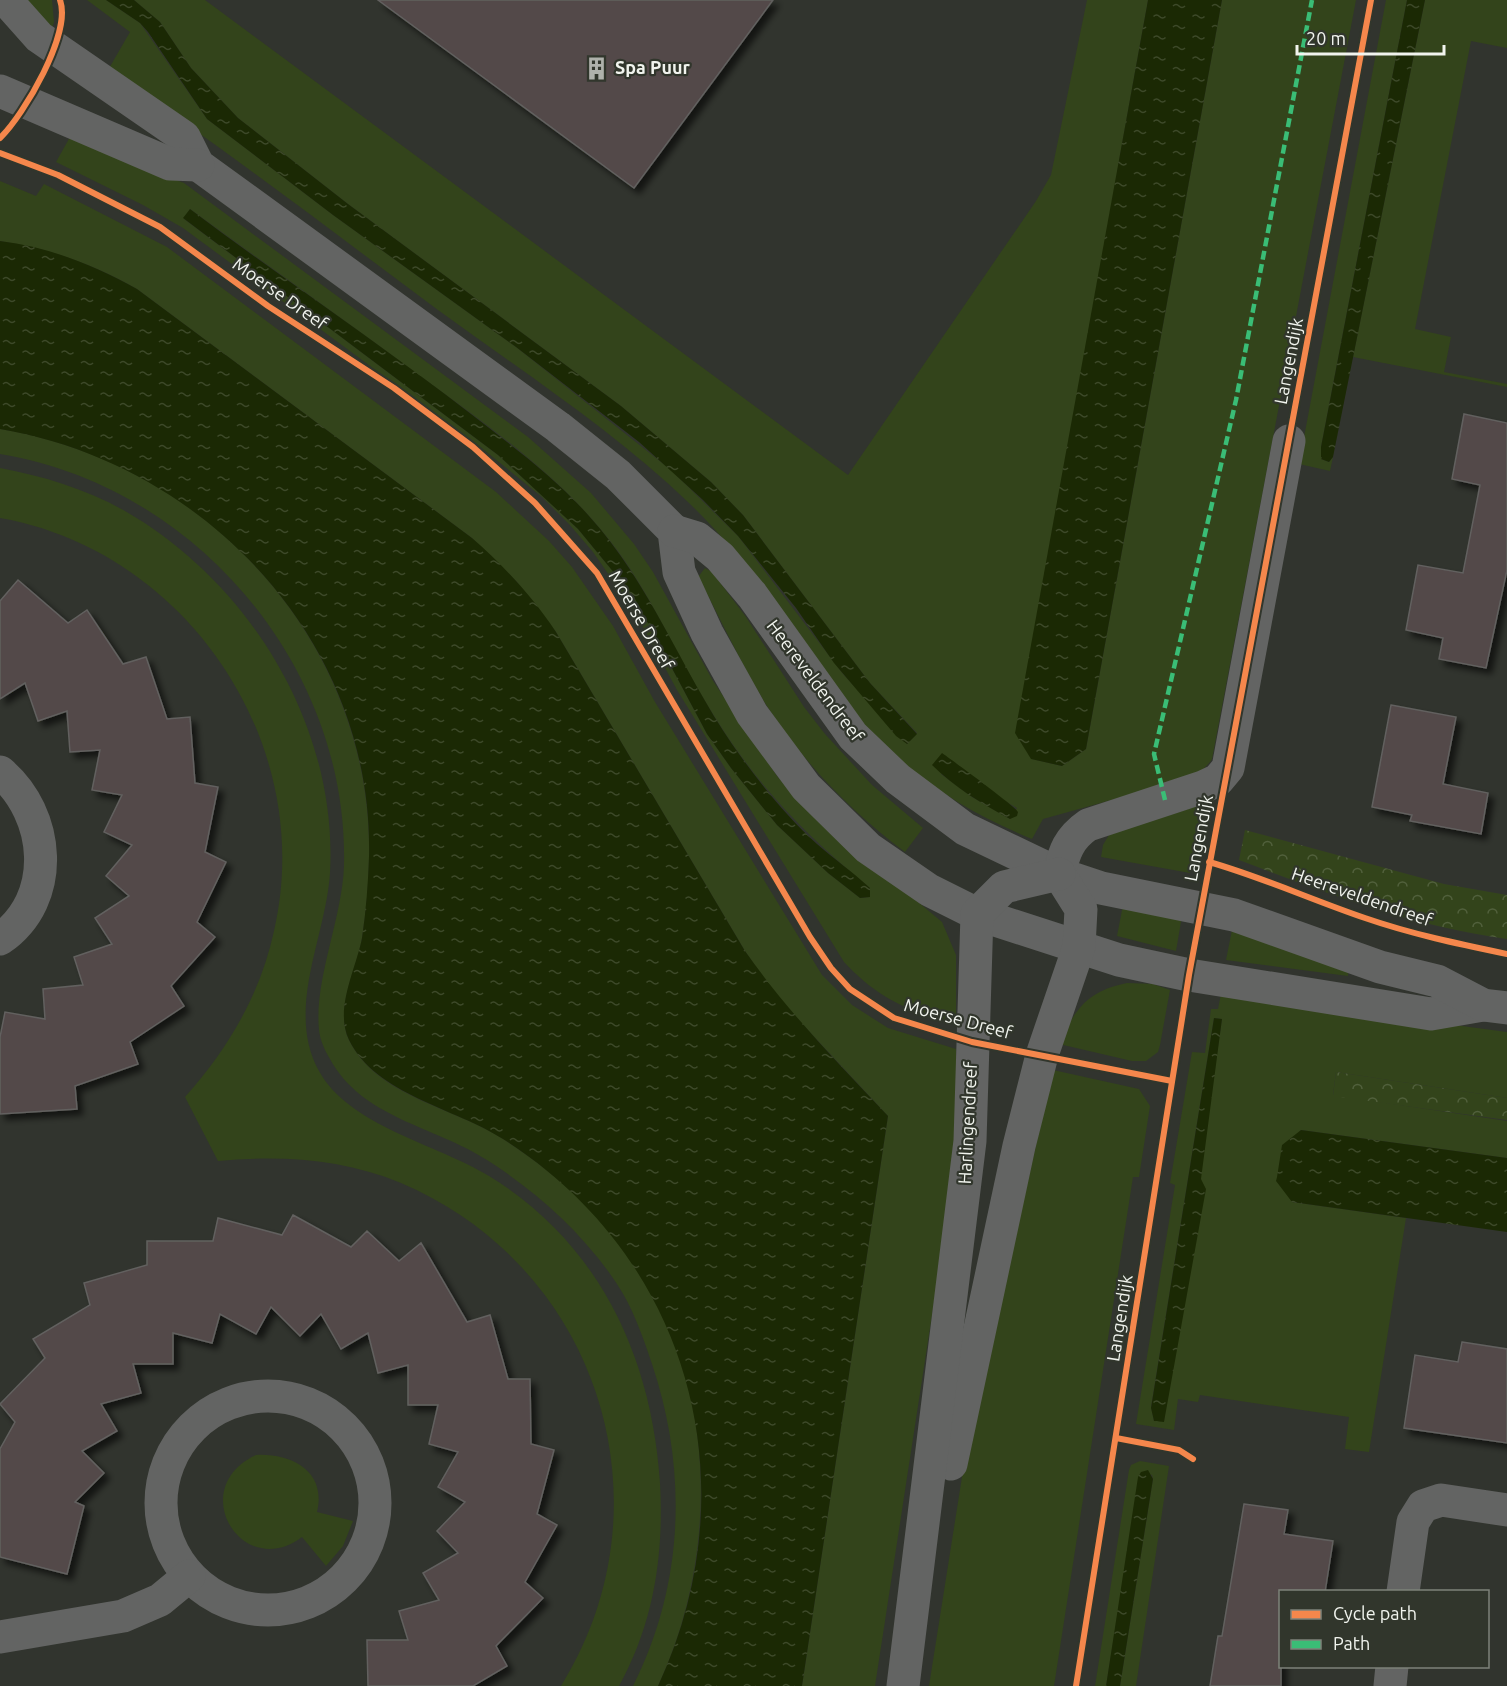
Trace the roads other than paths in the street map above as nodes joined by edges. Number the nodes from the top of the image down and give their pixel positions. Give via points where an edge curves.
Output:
1 (6, 0) edge
2 (0, 91) edge
3 (198, 165) junction
4 (1289, 441) dead end
5 (674, 531) junction
6 (0, 772) edge
7 (1059, 874) junction
8 (977, 914) junction
9 (0, 939) edge
10 (1079, 947) junction
11 (1495, 1006) edge
12 (1507, 1510) edge
13 (189, 1576) junction
14 (1403, 1590) edge
15 (912, 1631) junction
16 (0, 1637) edge
17 (1392, 1668) edge
18 (903, 1686) edge
19 (1390, 1686) edge

1 - 3 street via 39,37 184,137
2 - 3 street via 170,164
3 - 5 street via 558,426 618,475
4 - 7 street, Langendijk via 1228,768 1218,780 1203,787 1088,825 1065,848
5 - 7 street, Heereveldendreef via 697,538 720,557 752,595 853,736 898,779 965,829
5 - 8 street via 679,572 707,633 752,714 806,787 868,848 929,890
6 - 9 street via 29,806 39,832 41,860 37,887 25,912
7 - 8 street via 1004,887
7 - 10 street, Harlingendreef via 1081,909
7 - 11 street, Heereveldendreef via 1101,888 1234,915 1380,967 1437,981
8 - 10 street
8 - 15 street, Harlingendreef via 970,1141
10 - 11 street via 1189,975 1431,1014
10 - 15 street, Harlingendreef via 1042,1055 1019,1146
12 - 14 street via 1441,1500 1423,1506 1413,1522
13 - 13 street via 211,1594 237,1606 264,1611 293,1608 319,1598 342,1582 364,1551 375,1506 373,1476 361,1449 342,1425 318,1408 290,1398 259,1396 230,1403 205,1417 186,1435 172,1456 162,1506 165,1531
13 - 16 street via 160,1600 123,1616
15 - 18 street, Harlingendreef
17 - 19 street

